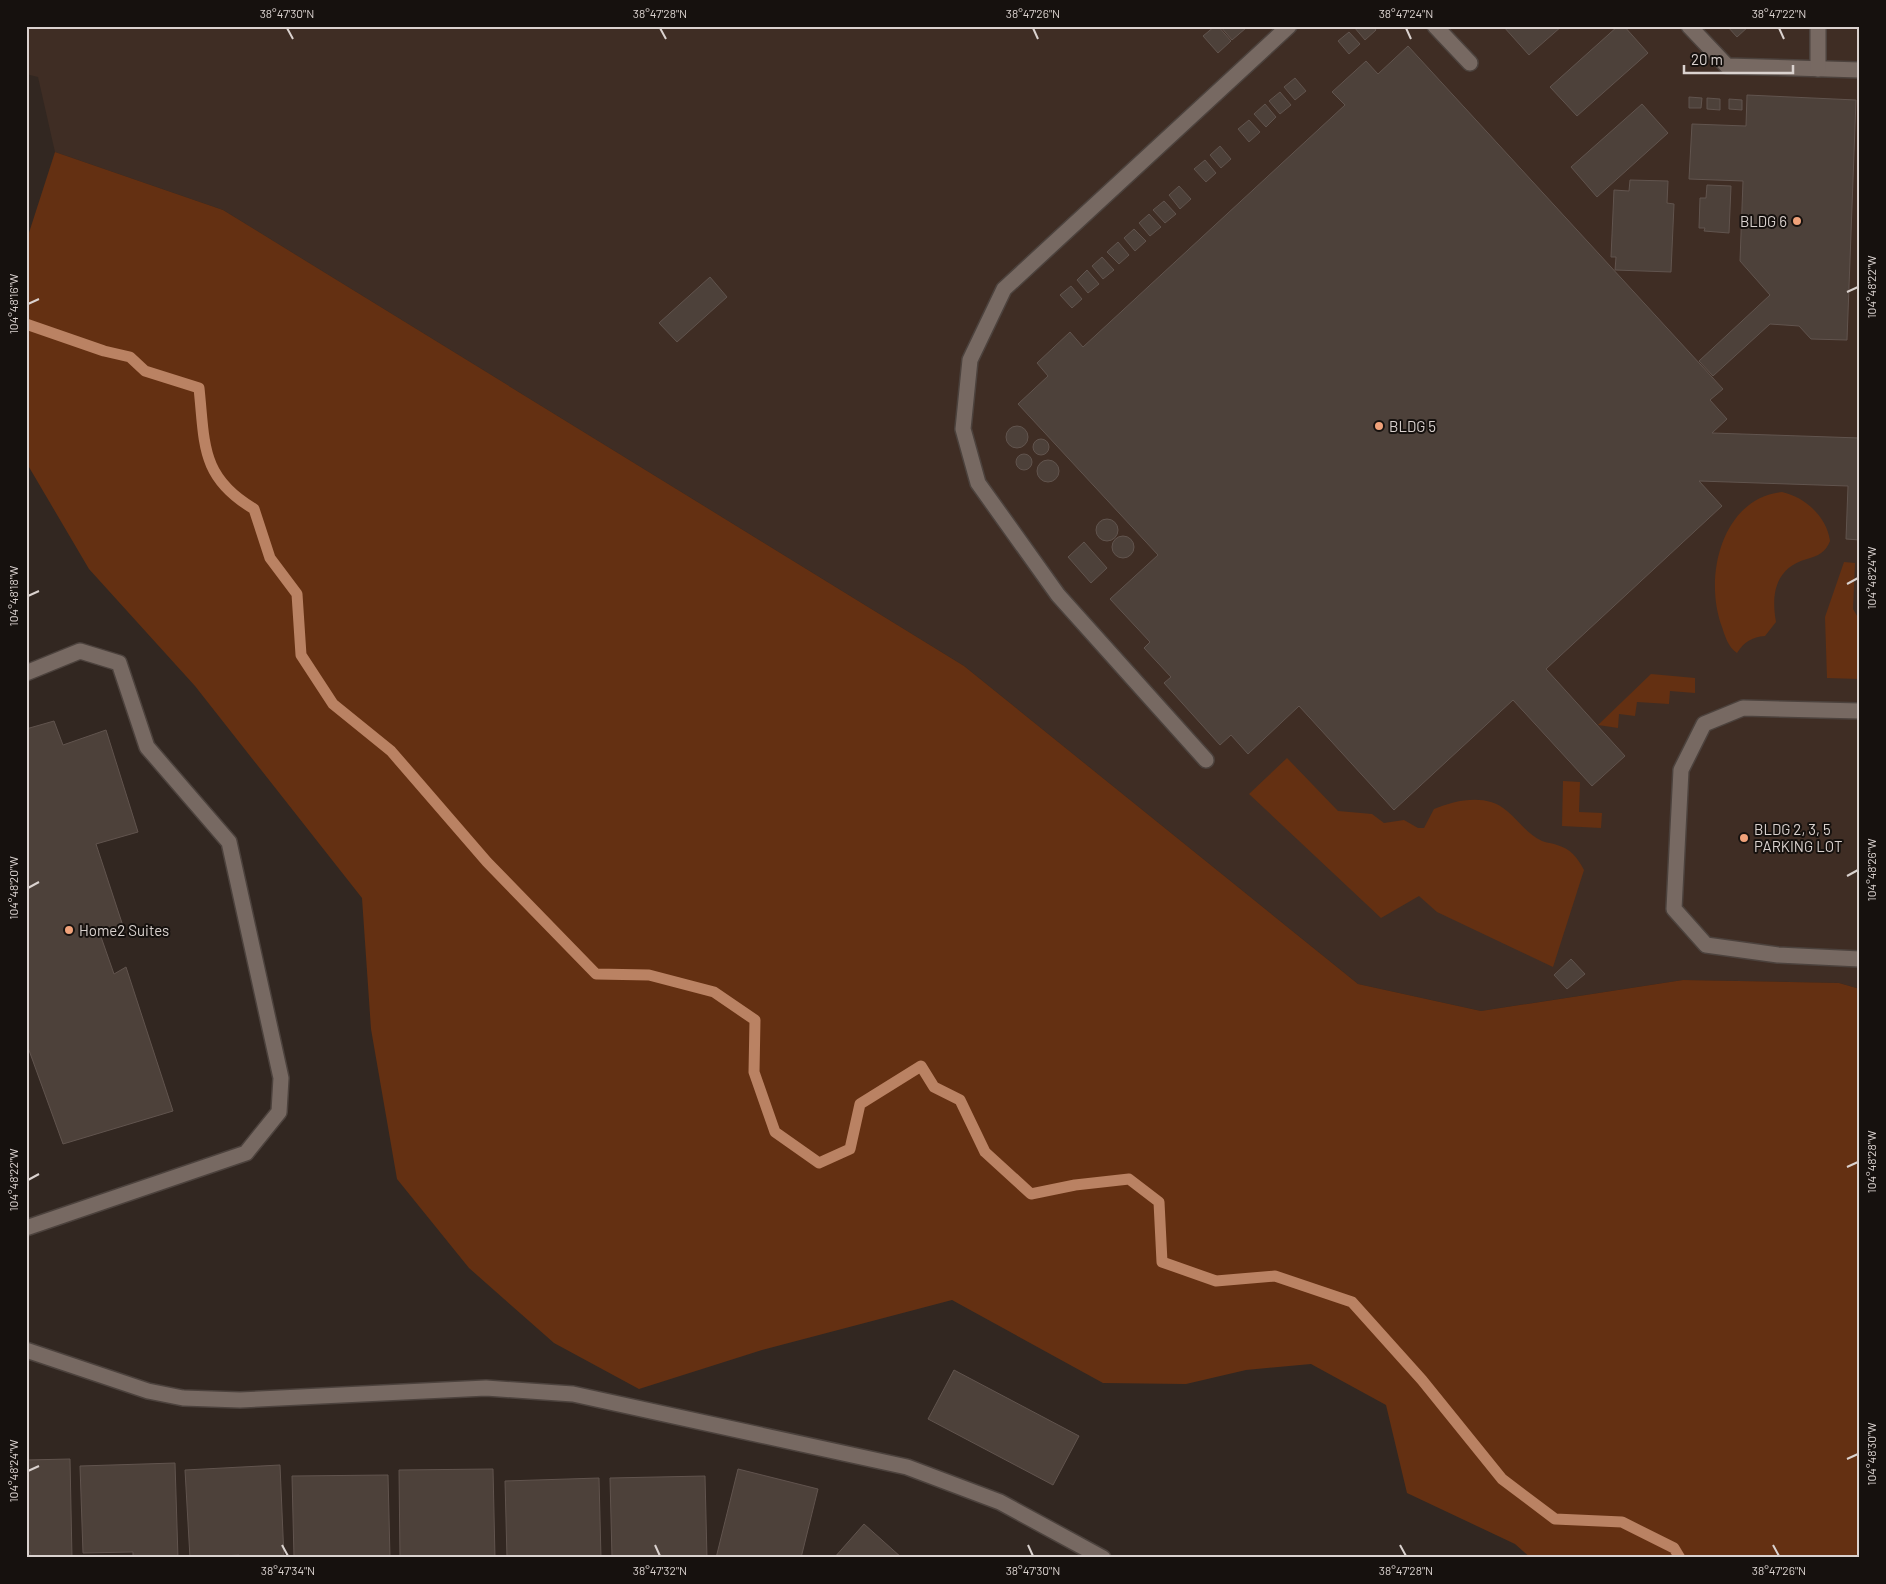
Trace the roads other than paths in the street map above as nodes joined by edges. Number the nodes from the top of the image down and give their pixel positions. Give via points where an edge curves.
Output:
1 (1288, 26) edge
2 (1436, 26) edge
3 (1689, 26) edge
4 (1818, 26) edge
5 (1470, 63) dead end
6 (1818, 68) junction
7 (1860, 70) edge
8 (26, 673) edge
9 (1860, 711) edge
10 (1206, 760) dead end
11 (1860, 959) edge
12 (26, 1228) edge
13 (26, 1350) edge
14 (1103, 1558) edge

1 - 10 lane via 1004,289 970,360 963,429 978,483 1058,595
2 - 5 lane
3 - 6 lane via 1726,66
4 - 6 lane
6 - 7 lane
8 - 12 lane via 80,651 119,663 147,747 229,842 281,1078 280,1112 246,1153
9 - 11 lane via 1744,708 1704,724 1681,770 1674,909 1706,945 1778,955
13 - 14 lane via 148,1391 183,1398 240,1400 486,1388 573,1394 907,1467 1000,1502

